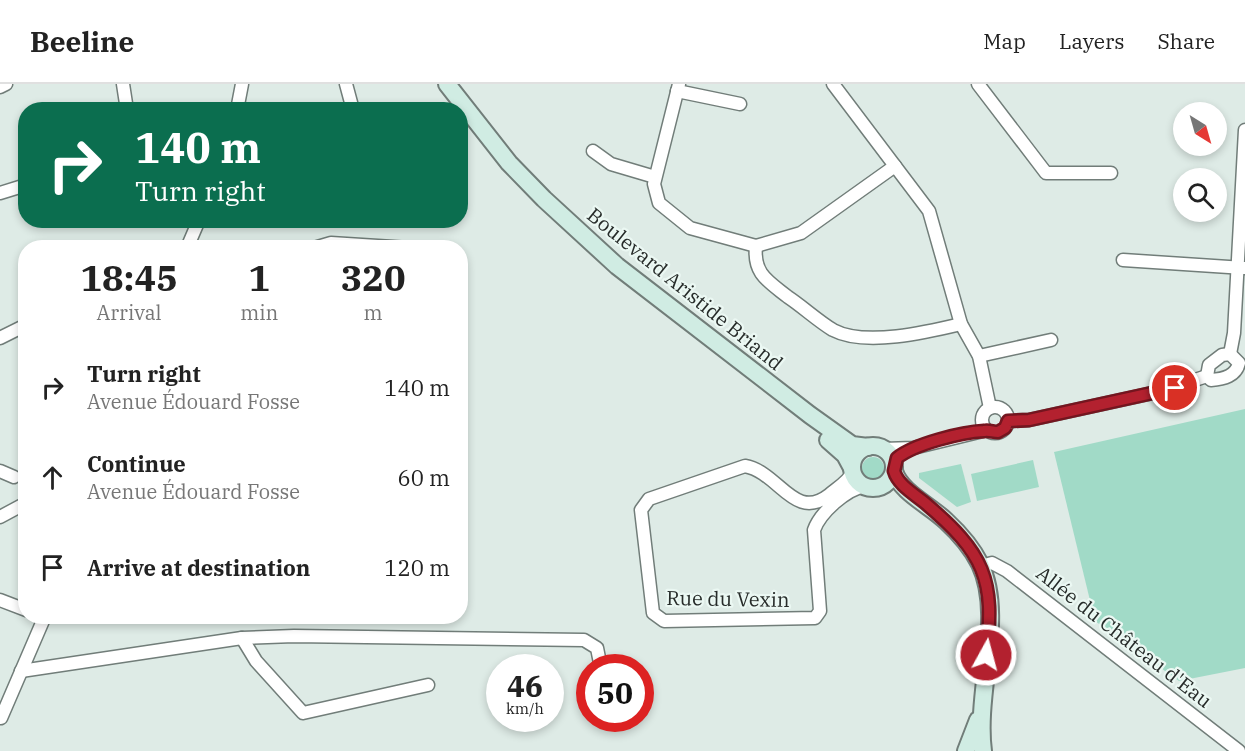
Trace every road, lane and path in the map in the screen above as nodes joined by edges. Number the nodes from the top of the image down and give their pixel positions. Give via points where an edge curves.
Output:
1 (6, 84) edge
2 (123, 84) edge
3 (242, 84) edge
4 (346, 84) edge
5 (439, 84) edge
6 (447, 84) edge
7 (833, 84) edge
8 (978, 84) edge
9 (0, 87) edge
10 (678, 87) edge
11 (126, 102) edge
12 (239, 102) edge
13 (351, 102) edge
14 (452, 102) edge
15 (461, 102) edge
16 (740, 104) dead end
17 (468, 110) edge
18 (468, 123) edge
19 (1245, 130) edge
20 (593, 151) dead end
21 (895, 166) junction
22 (1111, 173) dead end
23 (655, 177) junction
24 (18, 187) edge
25 (0, 193) edge
26 (756, 246) junction
27 (1123, 260) dead end
28 (1241, 268) edge
29 (961, 324) junction
30 (18, 329) edge
31 (0, 338) edge
32 (1051, 340) dead end
33 (1230, 354) junction
34 (979, 356) junction
35 (1241, 369) edge
36 (1207, 376) junction
37 (990, 408) junction
38 (1008, 421) junction
39 (987, 430) junction
40 (876, 448) junction
41 (914, 448) junction
42 (894, 467) junction
43 (852, 470) junction
44 (0, 471) edge
45 (14, 477) dead end
46 (872, 487) junction
47 (18, 507) edge
48 (0, 517) edge
49 (962, 539) junction
50 (981, 566) junction
51 (0, 600) edge
52 (18, 607) edge
53 (41, 624) edge
54 (242, 638) junction
55 (598, 654) edge
56 (21, 671) junction
57 (428, 685) dead end
58 (981, 714) junction
59 (1, 718) edge
60 (966, 751) edge
61 (983, 751) edge
62 (1239, 751) edge

1 - 9 street
2 - 11 street
3 - 12 street
4 - 13 street
5 - 14 main road
6 - 15 main road, Boulevard Aristide Briand
7 - 21 street
8 - 22 street via 1046,173
10 - 16 street
10 - 23 street
17 - 40 main road, Boulevard Aristide Briand via 515,169 617,266 852,445
18 - 43 main road, Boulevard Aristide Briand via 511,175 566,230 842,452
19 - 28 street
20 - 23 street via 611,164
21 - 26 street via 801,233
21 - 29 street via 929,211
23 - 26 street via 659,203 690,228
24 - 25 street
26 - 29 street via 755,263 765,279 835,331 877,338 920,334
27 - 28 street
28 - 33 street
29 - 34 street
30 - 31 street
32 - 34 street
33 - 35 street
33 - 36 street via 1209,365
34 - 37 street
35 - 36 street via 1219,379
36 - 38 street via 1162,391 1029,420
37 - 38 street via 1003,410
37 - 39 street via 982,420
38 - 39 street via 1002,431
39 - 41 street
40 - 41 street
40 - 42 main road
40 - 43 main road via 856,454
41 - 42 street via 900,455
42 - 46 main road via 890,479
42 - 49 main road via 901,483
43 - 46 main road via 857,481
43 - 46 street, Rue du Vexin via 847,481 810,505 794,498 757,468 745,466 649,500 641,510 653,613 664,621 815,618 820,611 814,530 819,518 858,487
44 - 45 street
46 - 49 main road via 895,491
47 - 48 street
49 - 50 main road
50 - 58 main road via 991,608
50 - 62 street, Allée du Château d'Eau via 992,563 1007,571
51 - 52 street
53 - 56 street
54 - 55 street via 584,640 597,648
54 - 56 street
54 - 57 street via 256,662 303,713
56 - 59 street
58 - 60 main road
58 - 61 main road

